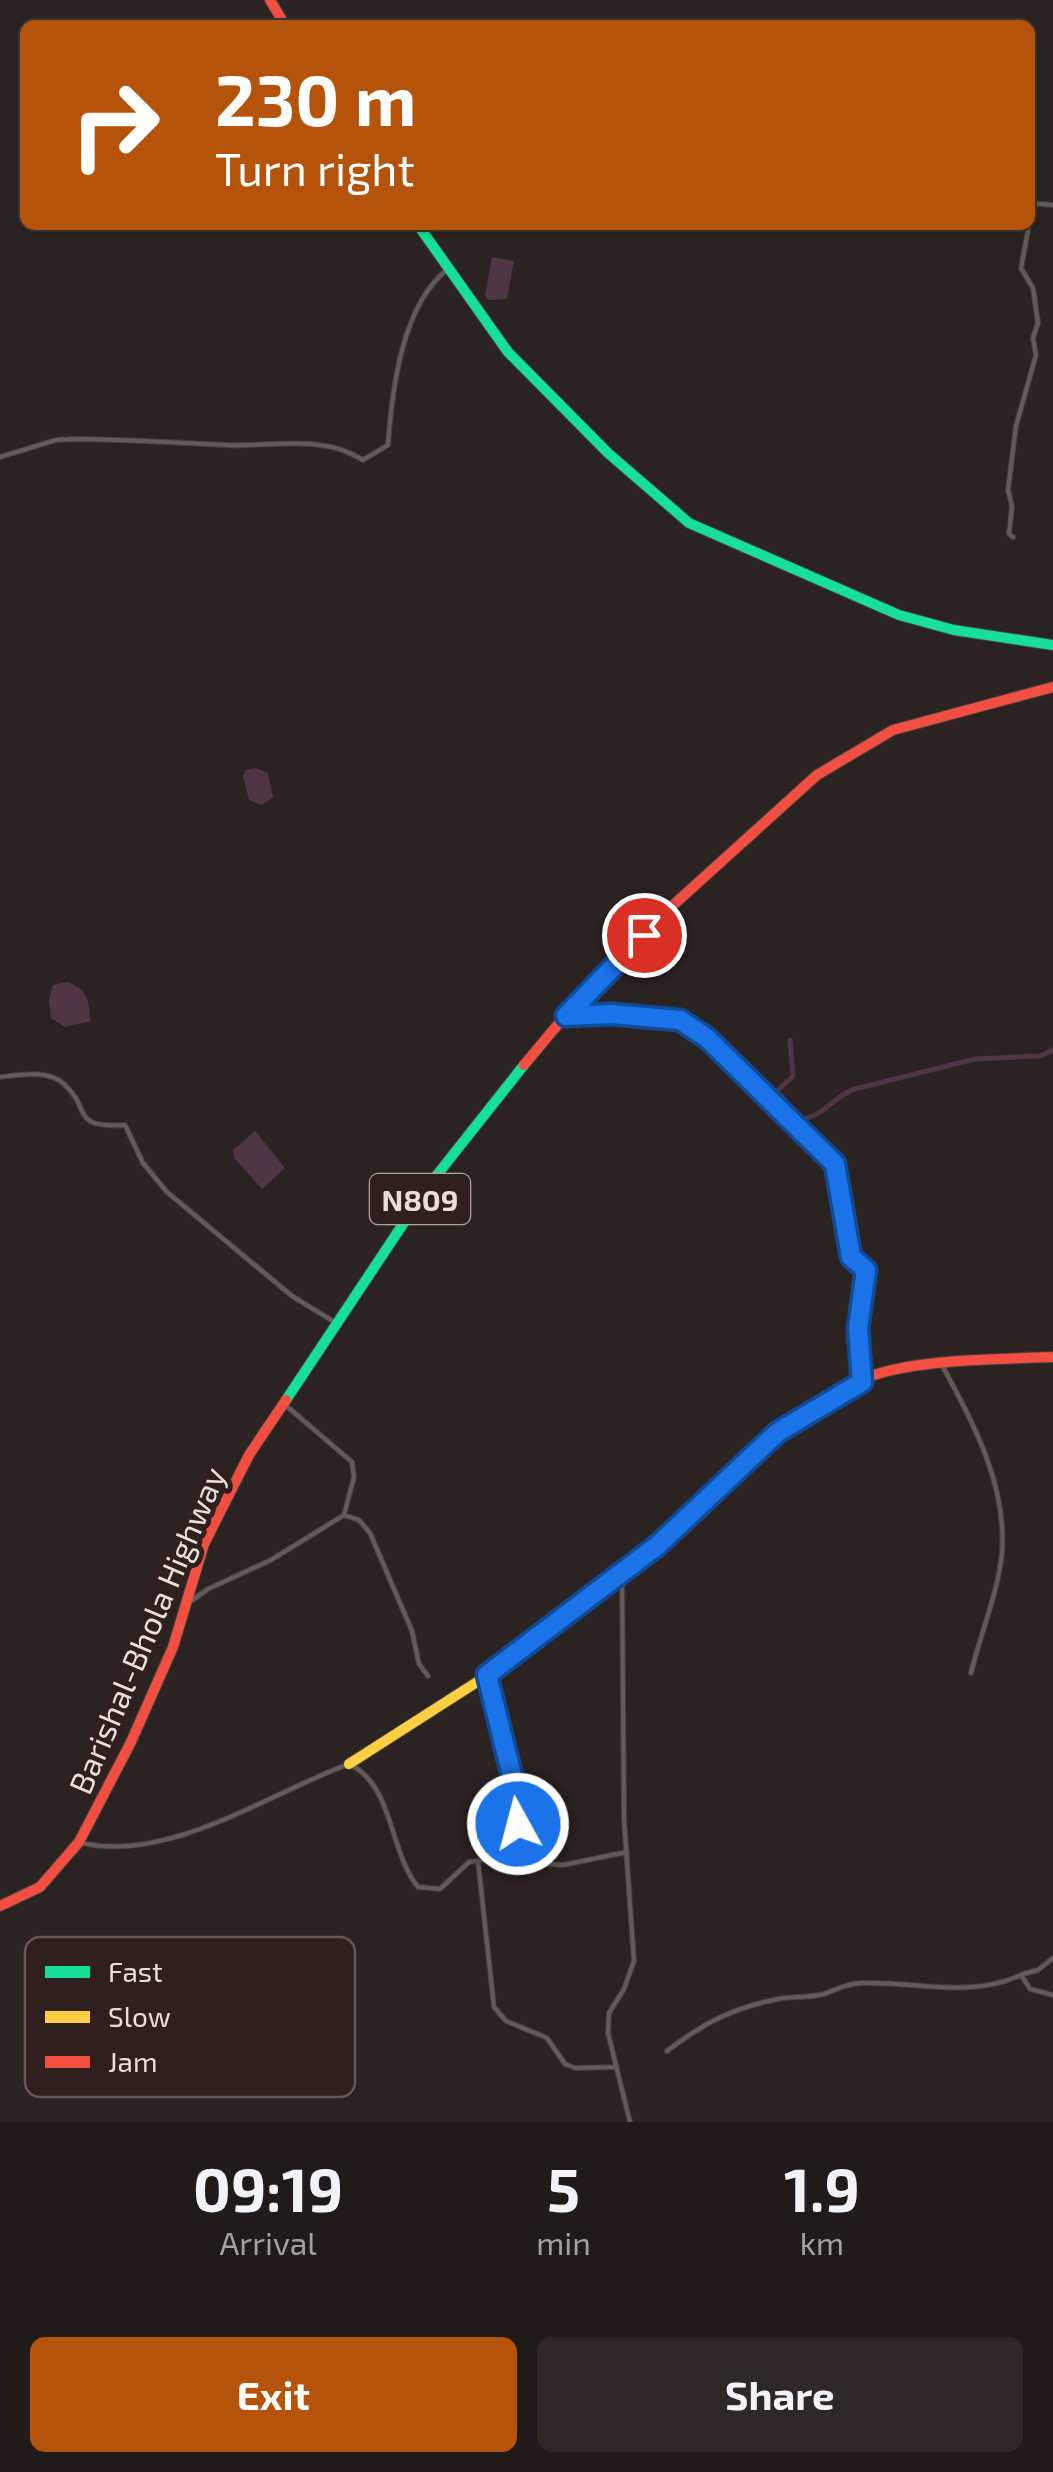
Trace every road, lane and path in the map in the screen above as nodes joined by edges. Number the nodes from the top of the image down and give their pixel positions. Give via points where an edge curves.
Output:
1 (421, 230) edge
2 (1028, 230) edge
3 (448, 270) junction
4 (0, 456) edge
5 (1013, 538) dead end
6 (1053, 645) edge
7 (1053, 687) edge
8 (566, 1016) junction
9 (0, 1077) edge
10 (336, 1322) junction
11 (1053, 1356) edge
12 (942, 1365) junction
13 (862, 1382) junction
14 (282, 1403) junction
15 (344, 1515) junction
16 (622, 1571) junction
17 (185, 1606) junction
18 (970, 1673) dead end
19 (487, 1675) junction
20 (428, 1676) dead end
21 (348, 1764) junction
22 (79, 1842) junction
23 (626, 1852) junction
24 (498, 1860) junction
25 (478, 1861) junction
26 (0, 1906) edge
27 (1053, 1958) edge
28 (1022, 1974) junction
29 (1053, 1995) edge
30 (667, 2051) dead end
31 (616, 2067) junction
32 (630, 2122) edge

1 - 3 main road
2 - 5 street via 1022,271 1033,288 1038,323 1008,490
3 - 4 street via 427,292 407,338 394,377 388,445 374,456 363,460 296,442 73,439
3 - 6 main road via 523,368 688,523 899,616
7 - 8 main road, Barishal-Bhola Highway / N809 via 892,730 817,775 670,908
8 - 10 main road, Barishal-Bhola Highway / N809 via 440,1171
8 - 13 street via 680,1020 707,1038 835,1164 851,1257 866,1270 858,1328
9 - 10 street via 48,1076 64,1084 84,1118 100,1126 125,1125 167,1192 292,1296
10 - 14 main road, Barishal-Bhola Highway / N809
11 - 12 main road
12 - 13 main road
12 - 18 street via 986,1449 1001,1516 1002,1555
13 - 16 main road via 778,1432
14 - 15 street via 352,1462
14 - 17 main road, Barishal-Bhola Highway / N809 via 204,1544
15 - 17 street
15 - 20 street via 370,1533
16 - 19 main road
16 - 23 street
17 - 22 main road, Barishal-Bhola Highway / N809 via 131,1742
19 - 21 main road
19 - 24 street via 518,1824
21 - 22 street via 177,1836 109,1847
21 - 25 street via 362,1770 381,1799 406,1872 418,1887 440,1889
22 - 26 main road, Barishal-Bhola Highway / N809 via 40,1888
23 - 24 street via 564,1866
23 - 31 street via 634,1961 609,2013
24 - 25 street
25 - 31 street via 494,2007 506,2021 547,2038 565,2064
27 - 28 street
28 - 29 street via 1030,1989
28 - 30 street via 976,1988 858,1983 775,1999 720,2014
31 - 32 street

